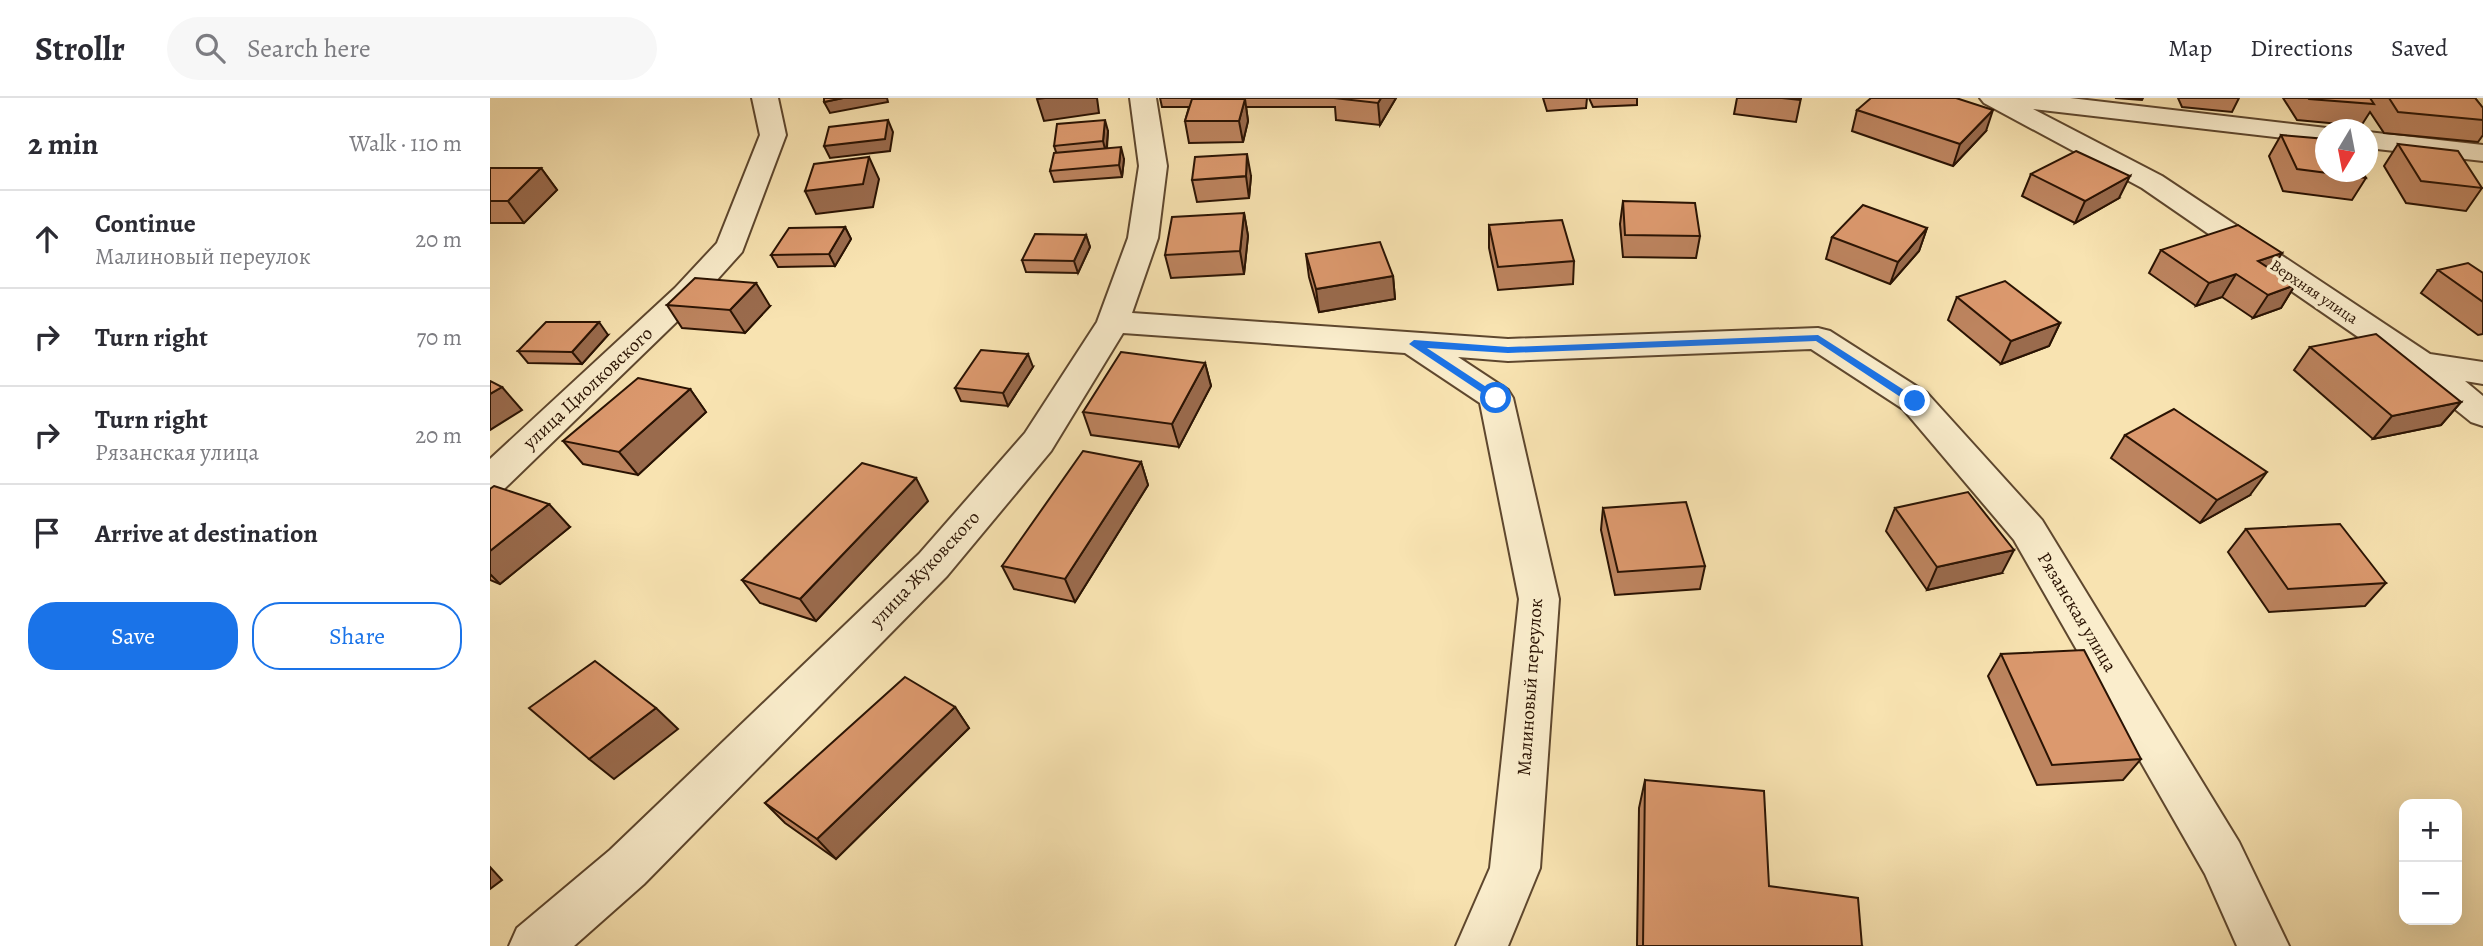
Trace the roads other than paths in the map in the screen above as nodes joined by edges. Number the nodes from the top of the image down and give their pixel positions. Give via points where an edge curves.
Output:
1 (765, 98) edge
2 (1143, 98) edge
3 (1993, 98) edge
4 (1999, 98) edge
5 (2315, 134) edge
6 (2378, 141) edge
7 (2483, 153) edge
8 (1113, 323) junction
9 (1414, 344) junction
10 (2421, 364) junction
11 (2483, 373) edge
12 (2483, 414) edge
13 (490, 481) edge
14 (535, 946) edge
15 (1482, 946) edge
16 (2263, 946) edge

1 - 13 street, улица Циолковского via 773,135 731,246 687,295
2 - 8 street, улица Жуковского via 1153,166 1143,237
3 - 10 street, Верхняя улица via 2152,182
4 - 5 street
6 - 7 street
8 - 9 street
8 - 14 street, улица Жуковского via 1038,442 933,565 627,867
9 - 15 street, Малиновый переулок via 1496,398 1539,599 1515,868
9 - 16 street, Рязанская улица via 1508,350 1818,338 1915,401 2028,530 2222,858
10 - 11 street
10 - 12 street, Верхняя улица

